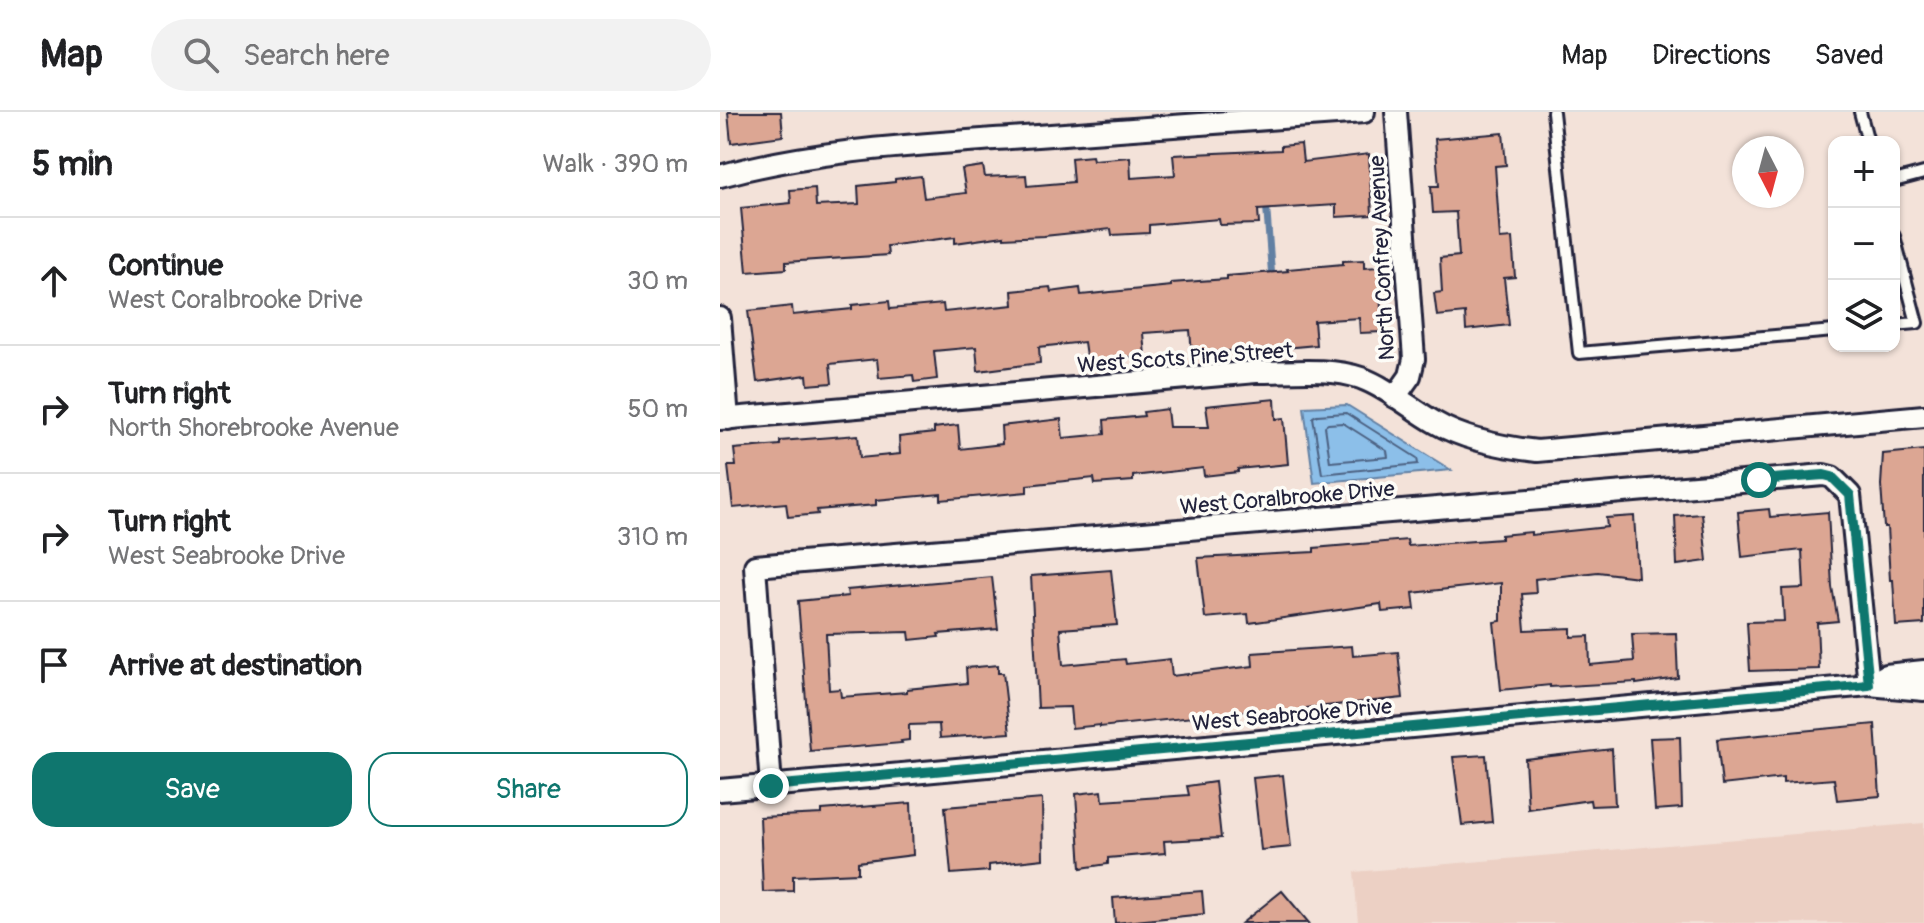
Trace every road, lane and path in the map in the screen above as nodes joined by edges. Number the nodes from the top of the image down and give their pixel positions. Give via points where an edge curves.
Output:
1 (1364, 112) edge
2 (1396, 112) edge
3 (1553, 112) edge
4 (1860, 112) edge
5 (1866, 136) edge
6 (1924, 173) edge
7 (720, 176) edge
8 (1900, 179) edge
9 (1900, 259) edge
10 (720, 318) edge
11 (1900, 324) edge
12 (1828, 332) edge
13 (1395, 397) junction
14 (1924, 416) edge
15 (724, 419) edge
16 (1924, 671) edge
17 (1869, 685) junction
18 (1924, 690) edge
19 (771, 786) junction
20 (720, 790) edge

1 - 7 street via 817,156
2 - 13 street, North Confrey Avenue via 1414,359 1410,376
3 - 12 lane via 1579,353
4 - 5 lane
6 - 8 lane
9 - 11 lane via 1917,323
10 - 15 street
13 - 14 street, West Scots Pine Street via 1438,425 1500,446 1537,451
13 - 15 street, West Scots Pine Street via 1361,378 1256,372
16 - 17 street via 1886,675
17 - 18 street
17 - 19 street, West Seabrooke Drive
17 - 19 street, West Coralbrooke Drive via 1850,495 1824,475 755,566
19 - 20 street, West Seabrooke Drive

